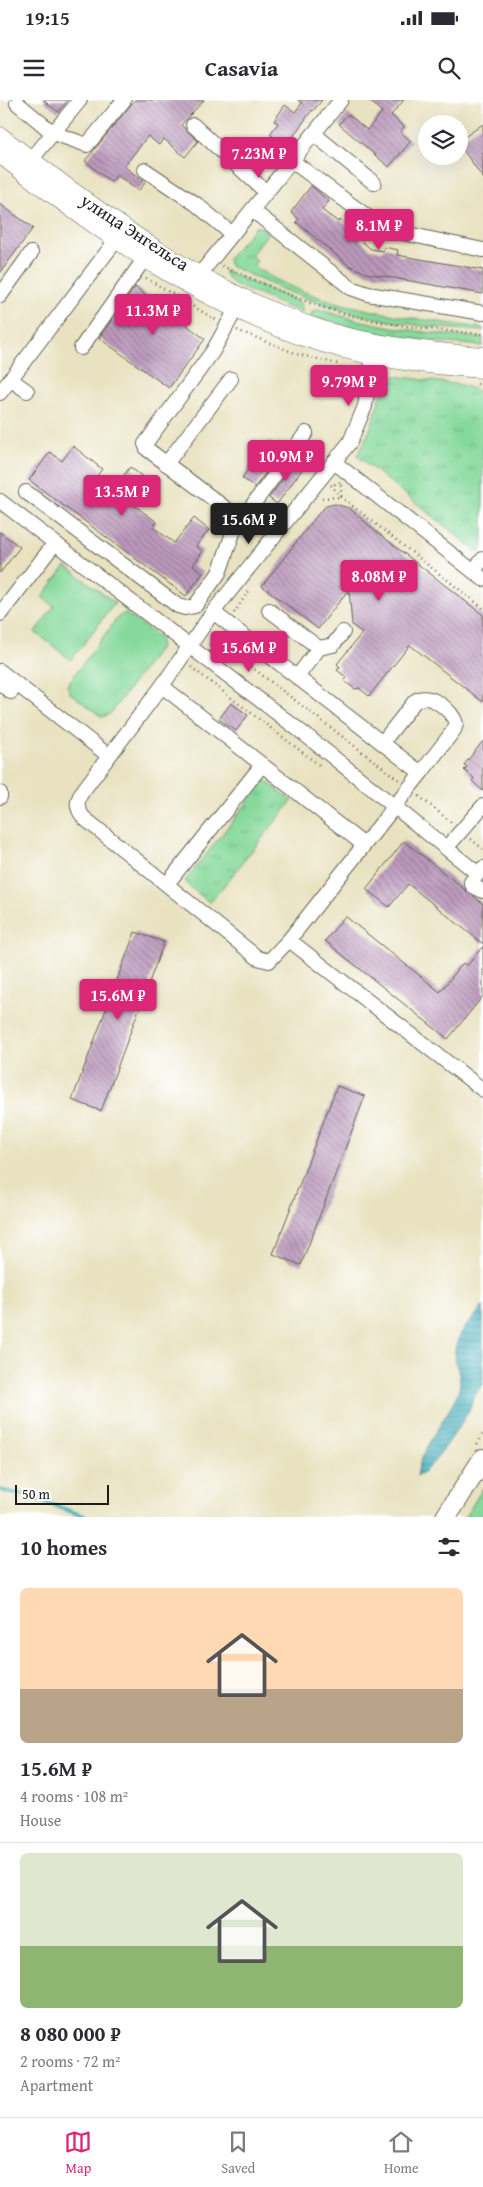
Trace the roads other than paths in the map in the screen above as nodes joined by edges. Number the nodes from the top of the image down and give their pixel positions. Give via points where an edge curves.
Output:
1 (80, 100) edge
2 (124, 100) edge
3 (342, 100) edge
4 (17, 103) dead end
5 (193, 125) dead end
6 (53, 133) junction
7 (314, 134) junction
8 (0, 136) edge
9 (0, 154) edge
10 (292, 161) junction
11 (27, 166) junction
12 (144, 170) dead end
13 (374, 183) dead end
14 (266, 192) junction
15 (252, 210) junction
16 (121, 233) junction
17 (232, 234) junction
18 (483, 250) edge
19 (149, 252) junction
20 (31, 253) dead end
21 (197, 281) junction
22 (0, 296) edge
23 (236, 309) junction
24 (483, 313) edge
25 (81, 348) dead end
26 (374, 349) junction
27 (483, 356) edge
28 (483, 369) edge
29 (10, 379) junction
30 (231, 379) dead end
31 (0, 392) edge
32 (27, 392) dead end
33 (306, 434) dead end
34 (334, 462) junction
35 (166, 464) junction
36 (26, 492) dead end
37 (0, 501) edge
38 (241, 520) junction
39 (55, 544) junction
40 (483, 559) edge
41 (478, 575) edge
42 (269, 610) dead end
43 (213, 612) junction
44 (0, 614) edge
45 (343, 632) dead end
46 (189, 645) junction
47 (319, 648) junction
48 (0, 671) edge
49 (297, 677) junction
50 (162, 686) junction
51 (382, 743) junction
52 (109, 756) junction
53 (262, 765) junction
54 (421, 773) junction
55 (395, 805) junction
56 (483, 806) edge
57 (364, 845) junction
58 (447, 848) junction
59 (480, 871) edge
60 (166, 884) junction
61 (483, 891) edge
62 (289, 940) junction
63 (483, 1090) edge
64 (483, 1459) edge
65 (446, 1517) edge

1 - 6 street
2 - 6 street via 87,144
3 - 7 street
4 - 6 street
5 - 14 street
6 - 11 street
7 - 10 street
7 - 13 street
8 - 11 main road, улица Энгельса
9 - 11 main road, улица Энгельса
10 - 14 street
10 - 18 street via 384,229
11 - 16 main road, улица Энгельса
12 - 17 street via 196,204
14 - 15 street
15 - 17 street
15 - 24 street via 343,283 359,291
16 - 19 main road, улица Энгельса
16 - 29 street
17 - 21 street
19 - 21 main road, улица Энгельса
19 - 25 street
20 - 22 street
21 - 23 main road, улица Энгельса
21 - 26 main road, улица Энгельса
23 - 26 main road, улица Энгельса via 298,335
23 - 35 street via 213,351 145,444
26 - 27 main road, улица Энгельса
26 - 28 main road, улица Энгельса
26 - 34 street via 362,416 350,442
29 - 31 street
29 - 32 street
30 - 35 street
33 - 38 street
34 - 41 street
34 - 43 street
35 - 38 street
36 - 38 street via 178,606 185,608 195,606 215,579 230,538
37 - 39 street
39 - 44 street
39 - 46 street
40 - 41 street
42 - 47 street
43 - 46 street
43 - 49 street
45 - 47 street via 333,645
46 - 50 street
46 - 55 street
47 - 49 street
48 - 52 street
49 - 51 street
50 - 52 street
50 - 53 street
51 - 54 street
51 - 54 street via 415,701 430,698 452,715 456,724
52 - 60 street via 78,798 78,811
53 - 57 street
53 - 60 street
54 - 55 street
55 - 57 street
55 - 58 street
56 - 58 street
57 - 62 street
58 - 59 street
59 - 61 street via 472,884
60 - 62 street via 258,958 269,961
62 - 63 street
64 - 65 highway

